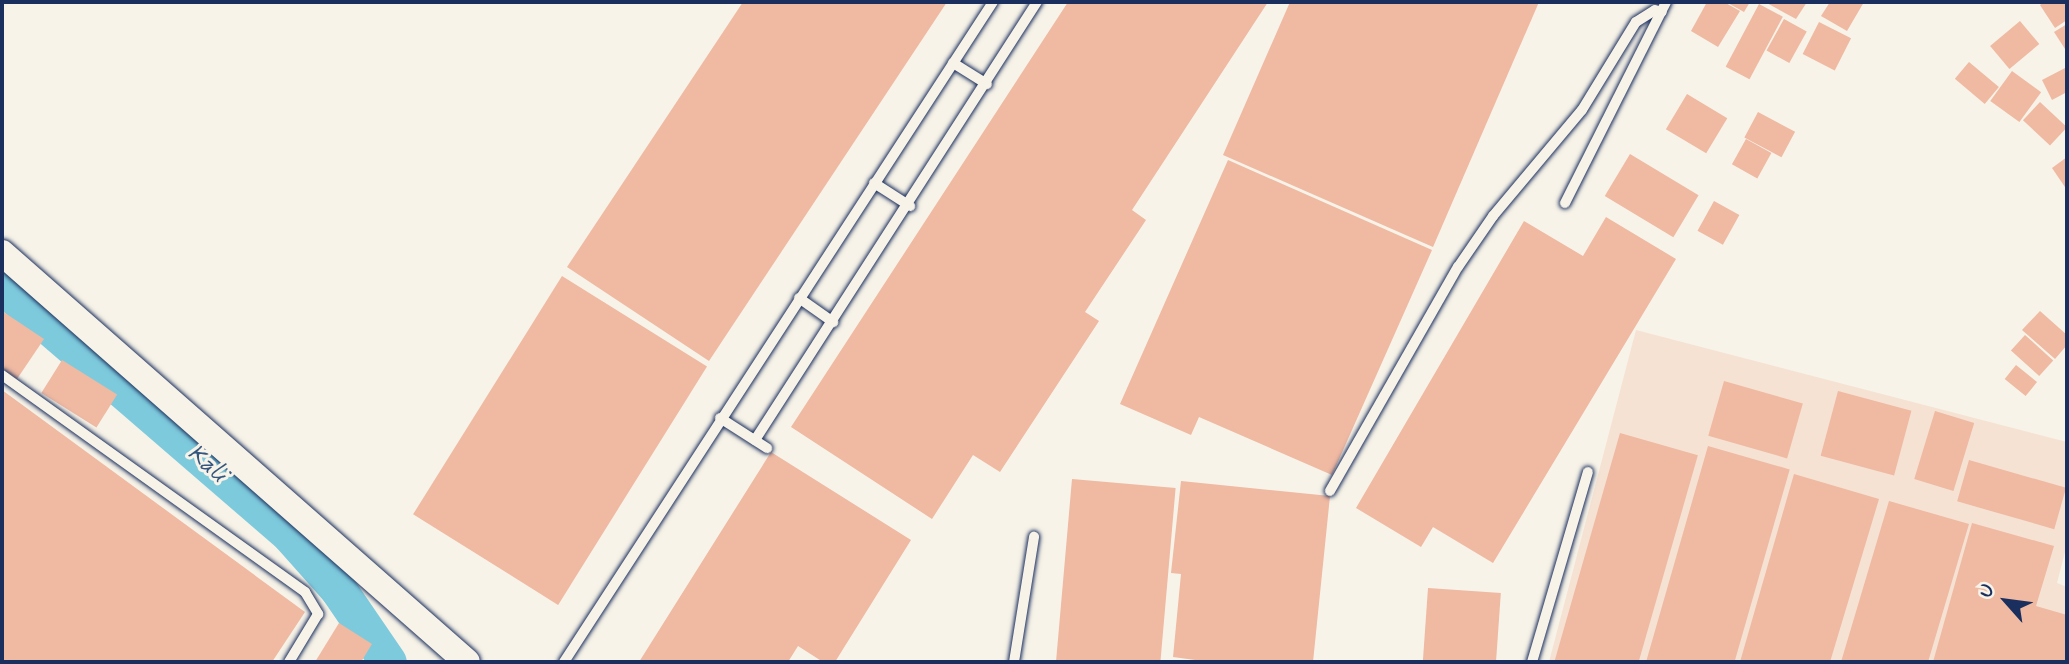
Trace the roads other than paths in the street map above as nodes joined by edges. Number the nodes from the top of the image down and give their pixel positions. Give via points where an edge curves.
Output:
1 (993, 2) edge
2 (1037, 2) edge
3 (1664, 7) edge
4 (953, 63) junction
5 (986, 84) junction
6 (874, 183) junction
7 (1565, 203) dead end
8 (909, 206) junction
9 (2, 253) edge
10 (799, 298) junction
11 (833, 322) junction
12 (2, 375) edge
13 (720, 418) junction
14 (755, 440) junction
15 (767, 449) dead end
16 (1588, 472) dead end
17 (1330, 491) dead end
18 (1034, 537) dead end
19 (289, 662) edge
20 (467, 662) edge
21 (565, 662) edge
22 (1014, 662) edge
23 (1532, 662) edge

1 - 4 lane
2 - 5 lane
3 - 7 lane
3 - 17 lane via 1636,22 1583,110 1493,216 1458,267
4 - 5 lane
4 - 6 lane
5 - 8 lane
6 - 8 lane
6 - 10 lane
8 - 11 lane
9 - 20 street
10 - 11 lane
10 - 13 lane
11 - 14 lane
12 - 19 lane via 305,592 317,614
13 - 14 lane
13 - 21 lane
14 - 15 lane
16 - 23 lane
18 - 22 lane

